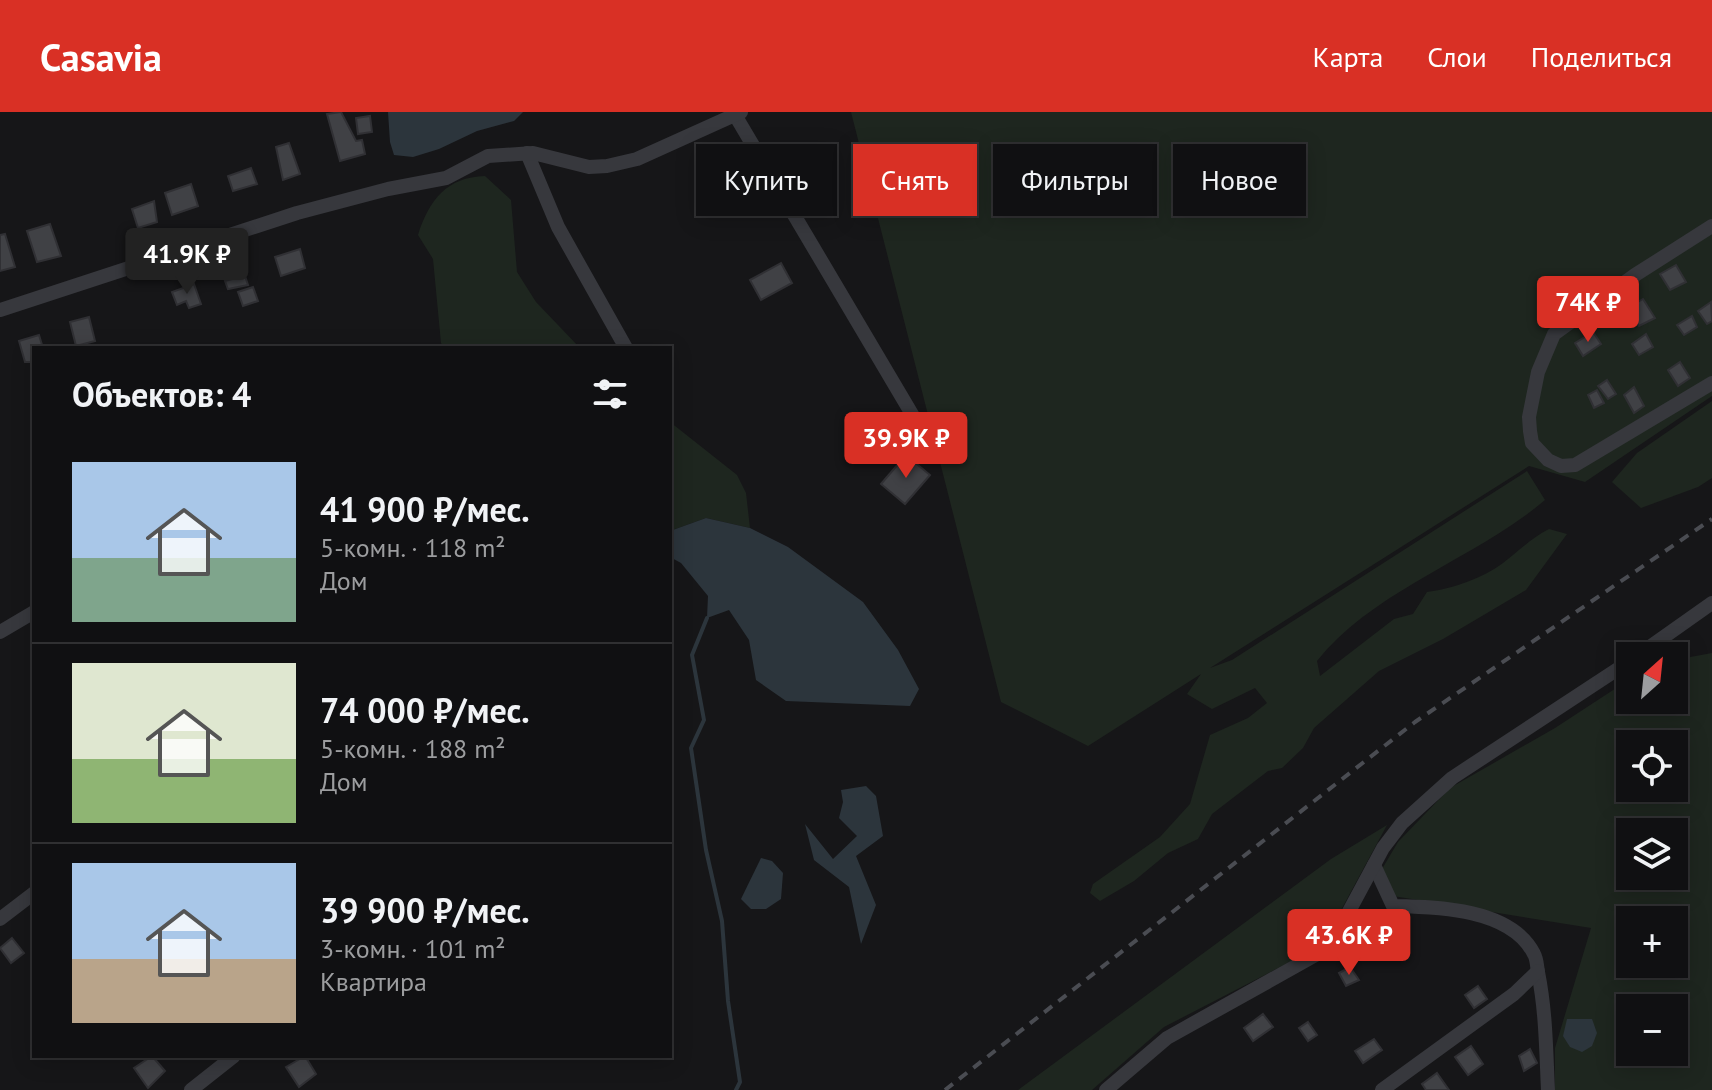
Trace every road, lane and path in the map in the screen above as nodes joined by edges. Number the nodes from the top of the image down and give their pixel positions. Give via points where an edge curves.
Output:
1 (738, 114) edge
2 (527, 153) junction
3 (1712, 226) edge
4 (0, 310) edge
5 (625, 346) edge
6 (1712, 383) edge
7 (932, 448) dead end
8 (1712, 603) edge
9 (32, 613) edge
10 (0, 632) edge
11 (1657, 642) edge
12 (1616, 670) edge
13 (1374, 865) junction
14 (32, 895) edge
15 (0, 919) edge
16 (1538, 971) junction
17 (231, 1058) edge
18 (191, 1090) edge
19 (1106, 1090) edge
20 (1382, 1090) edge
21 (1548, 1090) edge

1 - 2 street via 637,159 607,166
1 - 7 street
2 - 4 street via 488,156 446,178 297,213
2 - 5 street via 558,227
3 - 6 street via 1554,334 1532,397 1532,443 1548,460 1575,465
8 - 11 street
9 - 10 street
12 - 13 street via 1452,778 1402,823
13 - 16 street via 1393,906 1491,920 1515,932 1535,954
13 - 19 street via 1332,943 1167,1038
14 - 15 street
16 - 20 street
16 - 21 street
17 - 18 street

